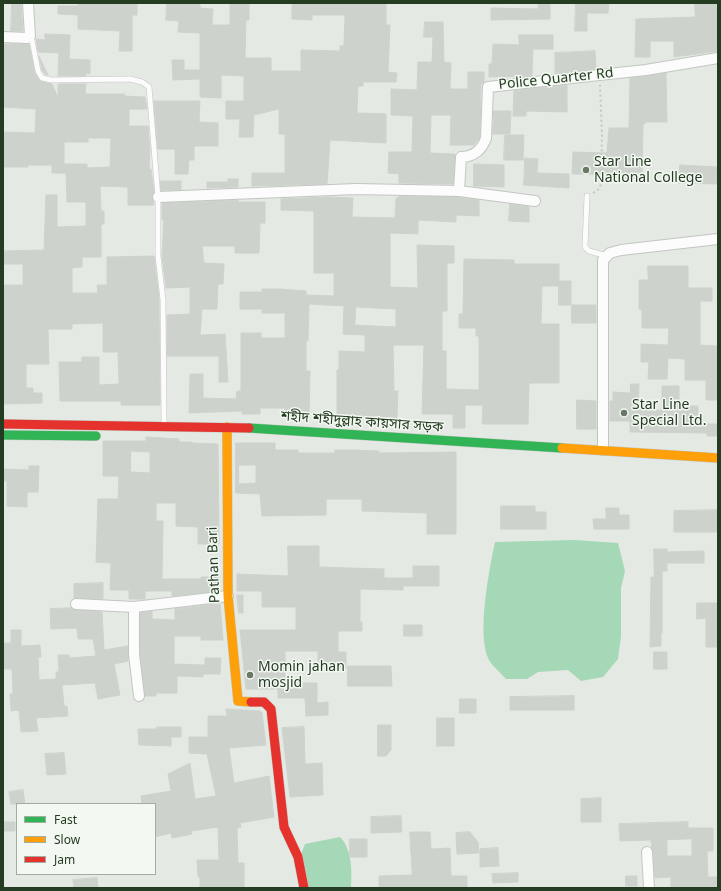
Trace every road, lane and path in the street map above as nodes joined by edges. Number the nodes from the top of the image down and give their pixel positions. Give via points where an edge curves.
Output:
1 (28, 3) edge
2 (31, 34) junction
3 (3, 37) edge
4 (718, 58) edge
5 (599, 74) junction
6 (459, 190) junction
7 (587, 196) joint
8 (158, 197) junction
9 (535, 201) dead end
10 (718, 239) edge
11 (607, 256) junction
12 (3, 424) edge
13 (164, 427) junction
14 (227, 432) junction
15 (3, 435) edge
16 (103, 436) dead end
17 (141, 436) dead end
18 (243, 438) dead end
19 (371, 445) dead end
20 (603, 450) junction
21 (718, 458) edge
22 (718, 467) edge
23 (228, 596) junction
24 (76, 604) dead end
25 (134, 607) junction
26 (138, 696) dead end
27 (647, 852) dead end
28 (304, 888) edge
29 (649, 888) edge

1 - 2 street
2 - 3 street via 27,38
2 - 8 lane via 42,78 130,79 149,87
4 - 5 street, Police Quarter Rd via 646,70
5 - 6 street, Police Quarter Rd via 488,87 486,138 473,155 461,157
5 - 7 path via 601,184 596,192
6 - 8 street via 332,189
6 - 9 street
7 - 11 lane via 586,248
8 - 13 lane via 158,256 164,300
10 - 11 street via 621,250
11 - 20 street via 603,260
12 - 13 main road, শহীদ শহীদুল্লাহ কায়সার সড়ক
13 - 14 main road, শহীদ শহীদুল্লাহ কায়সার সড়ক
14 - 17 main road, শহীদ শহীদুল্লাহ কায়সার সড়ক
14 - 18 main road, শহীদ শহীদুল্লাহ কায়সার সড়ক
14 - 20 main road, শহীদ শহীদুল্লাহ কায়সার সড়ক
14 - 23 main road, Pathan Bari
15 - 16 main road
19 - 22 main road, শহীদ শহীদুল্লাহ কায়সার সড়ক
20 - 21 main road, শহীদ শহীদুল্লাহ কায়সার সড়ক
23 - 25 street
23 - 28 main road, Pathan Bari via 238,700 264,702 271,709 284,827 298,857
24 - 25 street
25 - 26 street via 134,654
27 - 29 street

